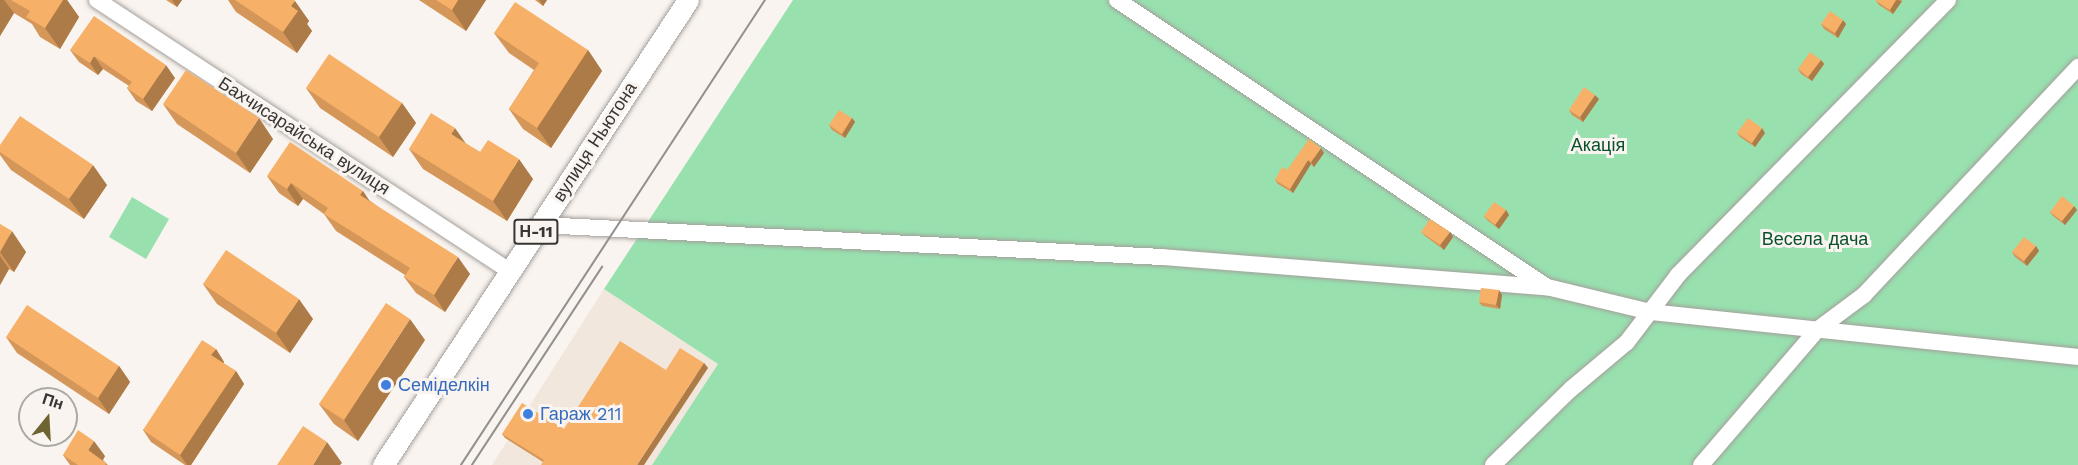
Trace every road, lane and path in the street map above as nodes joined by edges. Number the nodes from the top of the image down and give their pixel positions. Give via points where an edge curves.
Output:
1 (97, 0) edge
2 (688, 0) edge
3 (1117, 0) edge
4 (1948, 0) edge
5 (2078, 67) edge
6 (541, 225) junction
7 (510, 271) junction
8 (1548, 287) junction
9 (1650, 312) junction
10 (1817, 330) junction
11 (2078, 357) edge
12 (383, 465) edge
13 (1493, 465) edge
14 (1701, 465) edge

1 - 7 street, Бахчисарайська вулиця
2 - 6 main road, вулиця Ньютона / Н-11
3 - 8 street
4 - 9 street via 1678,274
5 - 10 street via 1864,295
6 - 7 main road, вулиця Ньютона / Н-11
6 - 8 street via 1162,257
7 - 12 main road, вулиця Ньютона / Н-11
8 - 9 street
9 - 10 street
9 - 13 street via 1627,342 1571,389
10 - 11 street
10 - 14 street

